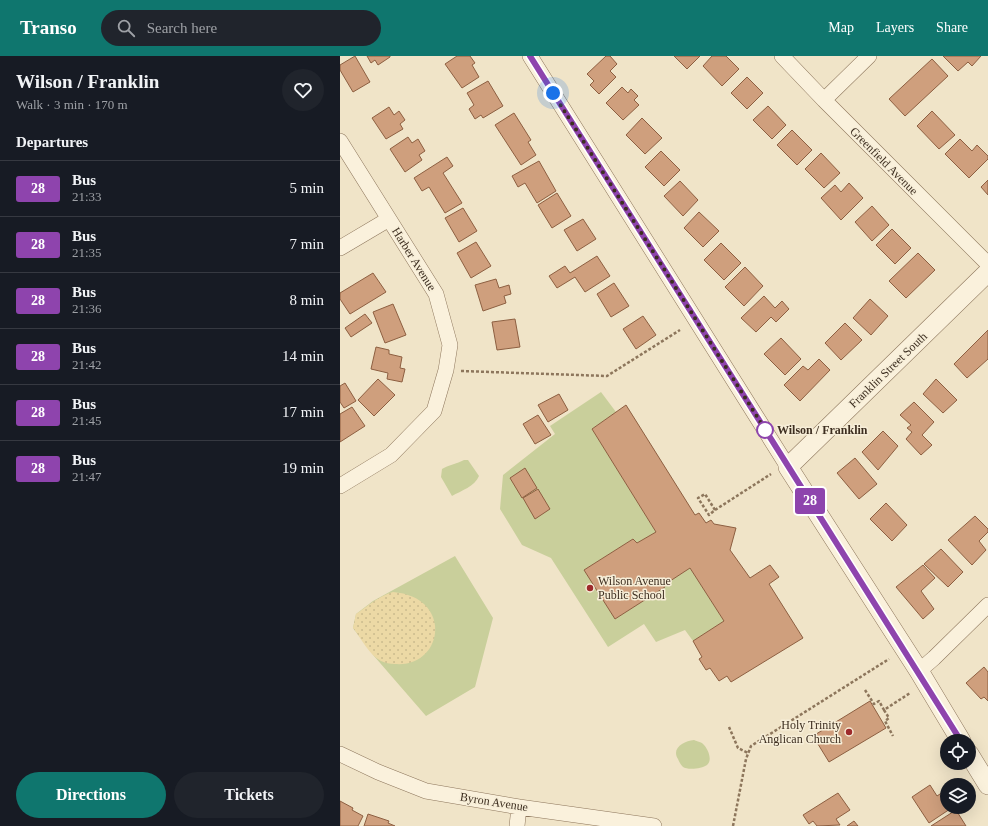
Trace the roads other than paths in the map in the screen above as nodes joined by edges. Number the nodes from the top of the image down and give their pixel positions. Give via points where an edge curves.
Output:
1 (530, 56) edge
2 (782, 56) edge
3 (869, 56) edge
4 (824, 100) junction
5 (340, 141) edge
6 (389, 219) junction
7 (340, 248) edge
8 (988, 264) edge
9 (988, 272) edge
10 (779, 470) junction
11 (340, 486) edge
12 (988, 605) edge
13 (918, 671) junction
14 (957, 734) edge
15 (340, 754) edge
16 (976, 765) edge
17 (988, 784) edge
18 (519, 807) junction
19 (517, 826) edge
20 (654, 826) edge

1 - 10 street
2 - 4 street, Greenfield Avenue
3 - 4 street
4 - 8 street, Greenfield Avenue
5 - 6 street, Harber Avenue
6 - 7 street
6 - 11 street, Harber Avenue via 436,294 450,345 446,370 434,411 390,455
9 - 10 street, Franklin Street South
10 - 13 street
12 - 13 street
13 - 14 street
15 - 18 street, Byron Avenue via 426,791
16 - 17 street
18 - 19 street
18 - 20 street, Byron Avenue

